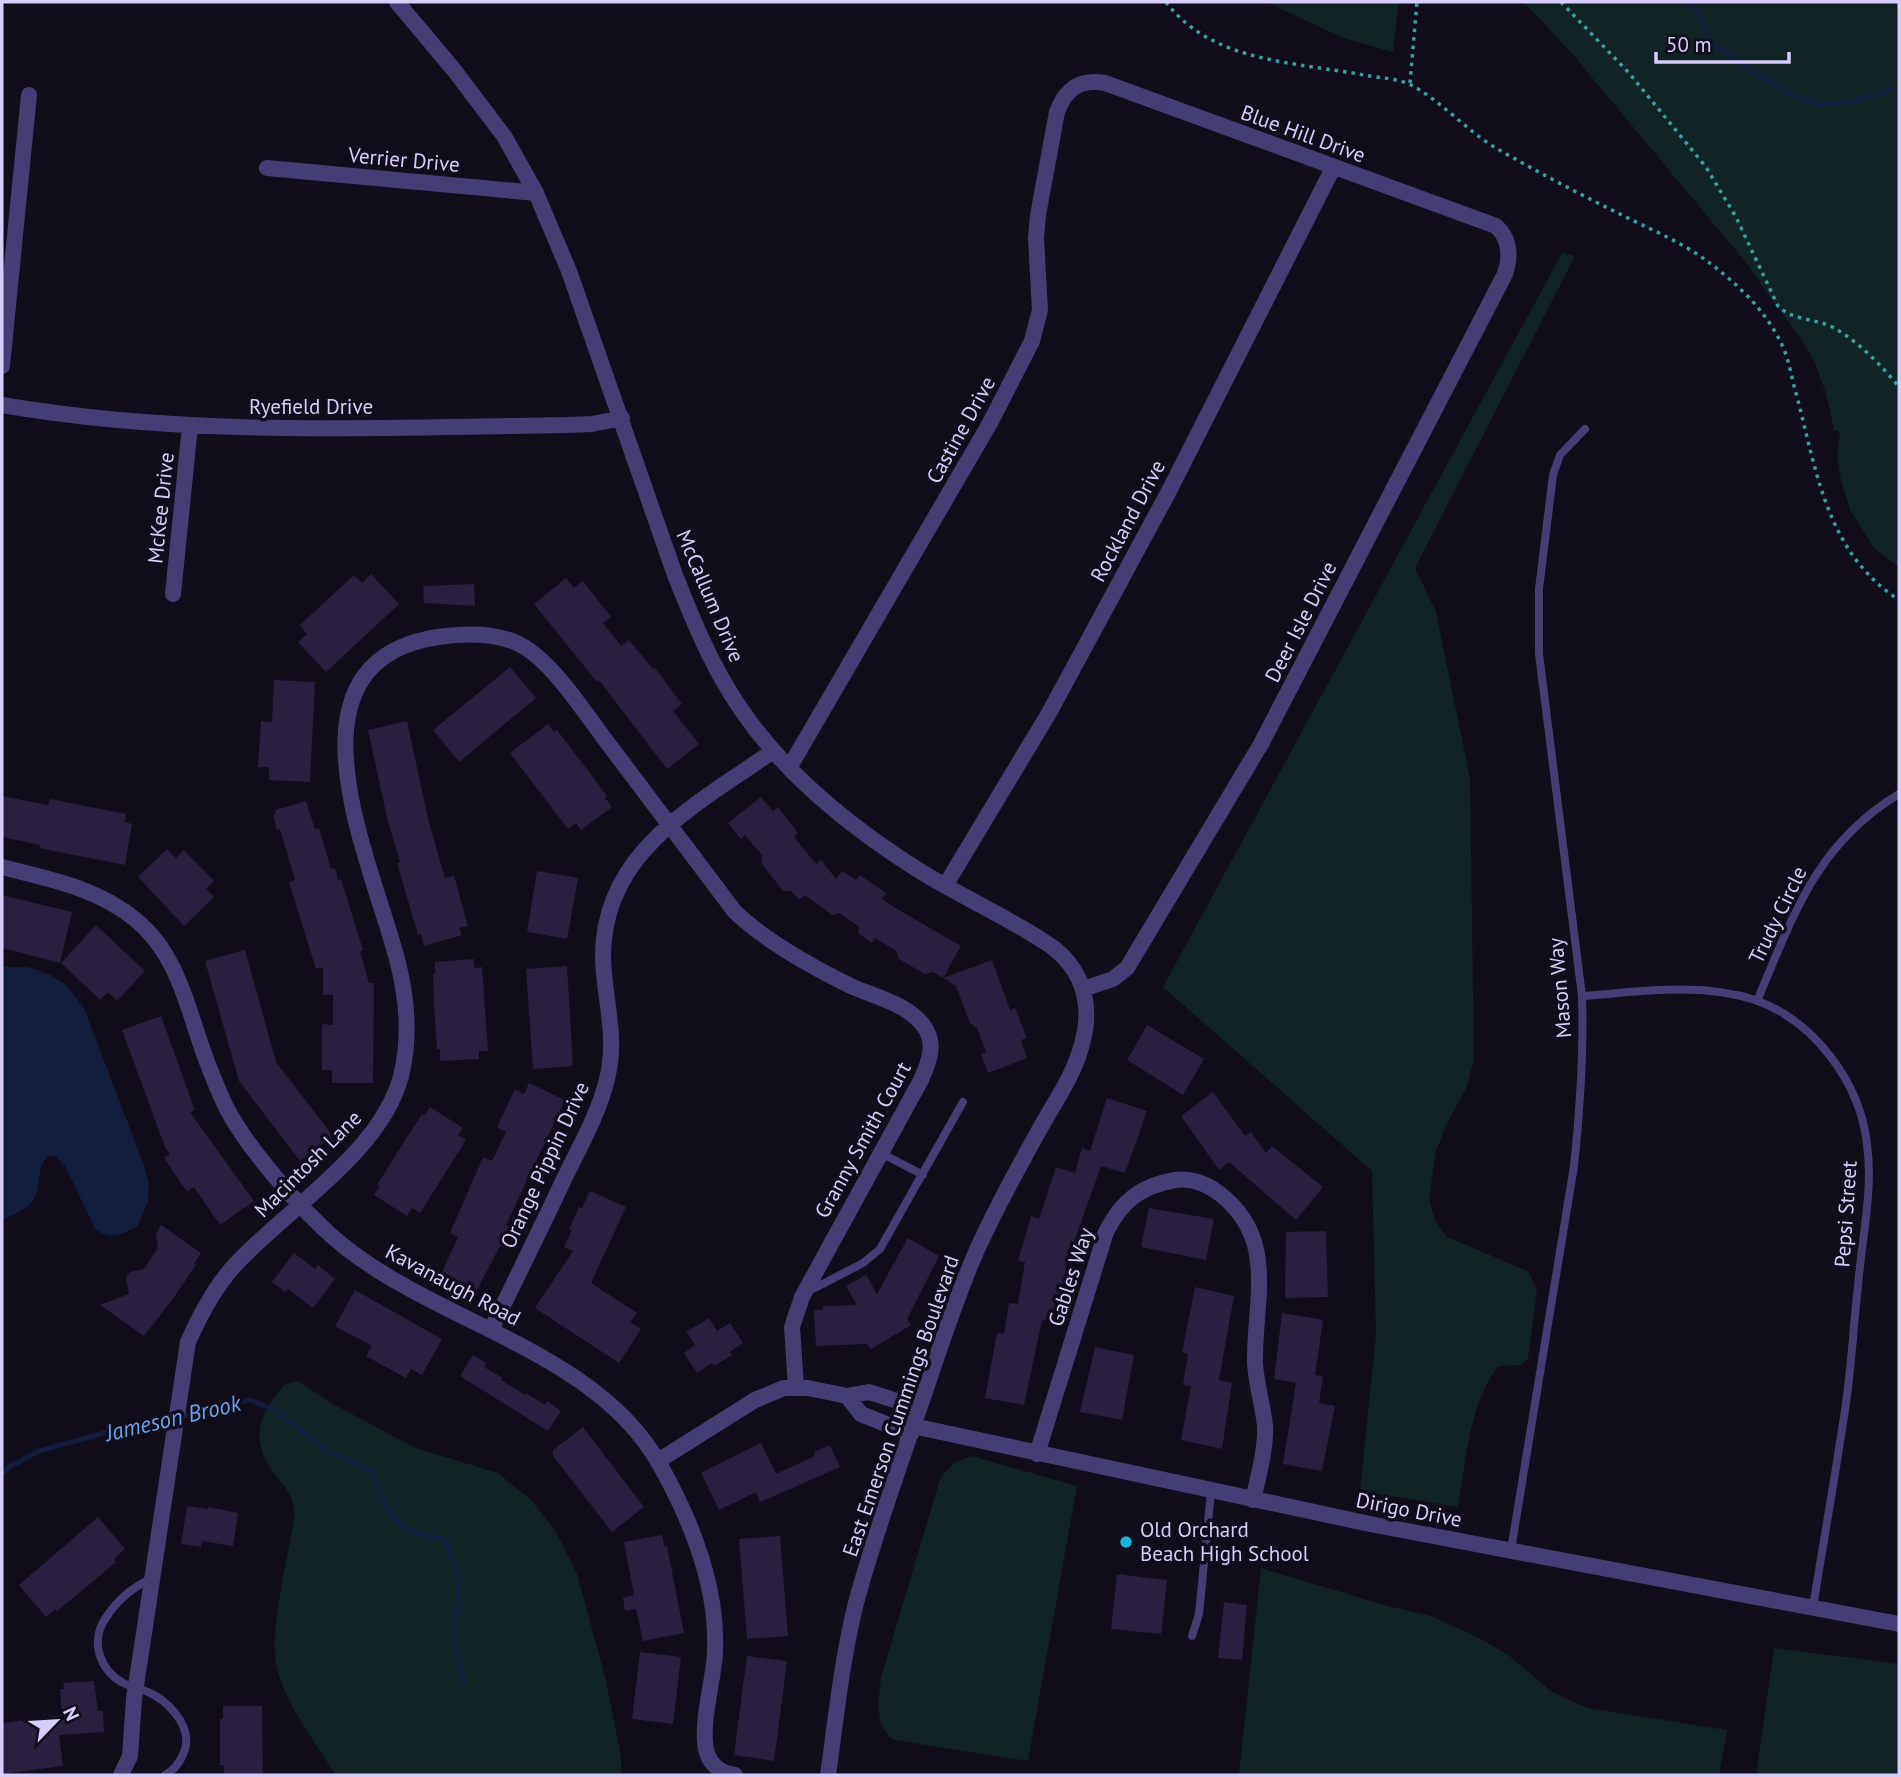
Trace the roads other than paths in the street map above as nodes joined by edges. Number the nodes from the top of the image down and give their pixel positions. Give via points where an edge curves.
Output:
1 (397, 2) edge
2 (1077, 85) joint
3 (29, 96) dead end
4 (1333, 167) junction
5 (267, 168) dead end
6 (536, 193) junction
7 (1507, 242) joint
8 (2, 366) edge
9 (2, 405) edge
10 (622, 418) junction
11 (190, 426) junction
12 (1585, 429) dead end
13 (173, 594) dead end
14 (773, 751) junction
15 (789, 768) junction
16 (1899, 794) edge
17 (670, 824) junction
18 (2, 867) edge
19 (945, 886) junction
20 (1083, 989) junction
21 (1582, 996) junction
22 (1757, 1001) junction
23 (963, 1102) dead end
24 (881, 1153) junction
25 (923, 1175) junction
26 (300, 1205) junction
27 (804, 1293) junction
28 (491, 1330) junction
29 (796, 1387) junction
30 (847, 1396) junction
31 (919, 1408) junction
32 (912, 1430) junction
33 (1037, 1454) junction
34 (659, 1461) junction
35 (1211, 1492) junction
36 (1253, 1500) junction
37 (1510, 1552) junction
38 (153, 1578) junction
39 (1813, 1607) junction
40 (1899, 1624) edge
41 (1192, 1636) dead end
42 (136, 1689) junction
43 (121, 1775) edge
44 (165, 1775) edge
45 (735, 1775) edge
46 (828, 1775) edge

1 - 6 street, McCallum Drive via 504,136
2 - 4 street, Blue Hill Drive via 1105,83
2 - 15 street, Castine Drive via 1057,112 1042,190 1036,238 1040,310 1032,341 990,423
3 - 8 street
4 - 7 street, Blue Hill Drive via 1491,224
4 - 19 street, Rockland Drive via 1168,493 1049,713
5 - 6 street, Verrier Drive
6 - 10 street, McCallum Drive
7 - 20 street, Deer Isle Drive via 1505,274 1261,744 1143,946 1113,979
9 - 11 street, Ryefield Drive
10 - 11 street, Ryefield Drive via 566,425
10 - 14 street, McCallum Drive via 695,625 732,695
11 - 13 street, McKee Drive
12 - 21 lane, Mason Way via 1560,455 1553,475 1539,589 1539,654
14 - 15 street, McCallum Drive
14 - 17 street, Orange Pippin Drive
15 - 19 street, McCallum Drive via 860,830
16 - 22 lane, Trudy Circle via 1863,819 1826,859 1808,886
17 - 24 street, Granny Smith Court via 735,912 750,925 823,971 903,1009 922,1024 930,1040 930,1059
17 - 26 street, Macintosh Lane via 570,693 519,644 483,634 432,638 398,648 374,666 351,703 344,757 358,826 398,964 406,1009 405,1060 396,1092 379,1123
17 - 28 street, Orange Pippin Drive via 638,856 618,888 603,942 612,1036 606,1083
18 - 26 street, Kavanaugh Road via 87,891 121,908 148,931 174,970 228,1110
19 - 20 street, McCallum Drive via 1055,949
20 - 31 street, East Emerson Cummings Boulevard via 1087,1018 1079,1056 987,1227
21 - 22 lane, Pepsi Street via 1685,990
21 - 37 lane, Mason Way via 1574,1166
22 - 39 lane, Pepsi Street via 1796,1024 1831,1057 1853,1093 1867,1144 1869,1185 1846,1400
23 - 25 lane
24 - 25 lane
24 - 27 street, Granny Smith Court
25 - 27 lane via 886,1241 871,1258
26 - 28 street, Kavanaugh Road via 345,1247 398,1282
26 - 38 street, Macintosh Lane via 234,1267 188,1342
27 - 29 street, Granny Smith Court via 792,1327
28 - 34 street, Kavanaugh Road via 590,1388 631,1426
29 - 30 street
29 - 34 street via 755,1400
30 - 31 street via 869,1392
30 - 32 street, Dirigo Drive via 861,1414
31 - 32 street, East Emerson Cummings Boulevard
32 - 33 street, Dirigo Drive
32 - 46 street, East Emerson Cummings Boulevard via 856,1604
33 - 35 street, Dirigo Drive
33 - 36 street, Gables Way via 1114,1215 1139,1192 1164,1182 1195,1181 1210,1186 1240,1213 1257,1247 1255,1366 1265,1428
34 - 45 street, Kavanaugh Road via 690,1525 713,1611 715,1653 705,1728 707,1753 720,1771
35 - 36 street, Dirigo Drive
35 - 41 lane via 1199,1614
36 - 37 street, Dirigo Drive
37 - 39 street, Dirigo Drive
38 - 42 street, Macintosh Lane
38 - 42 lane via 117,1602 97,1634 97,1648 109,1671
39 - 40 street, Dirigo Drive
42 - 43 street, Macintosh Lane via 130,1756
42 - 44 lane via 167,1703 185,1731 180,1760

